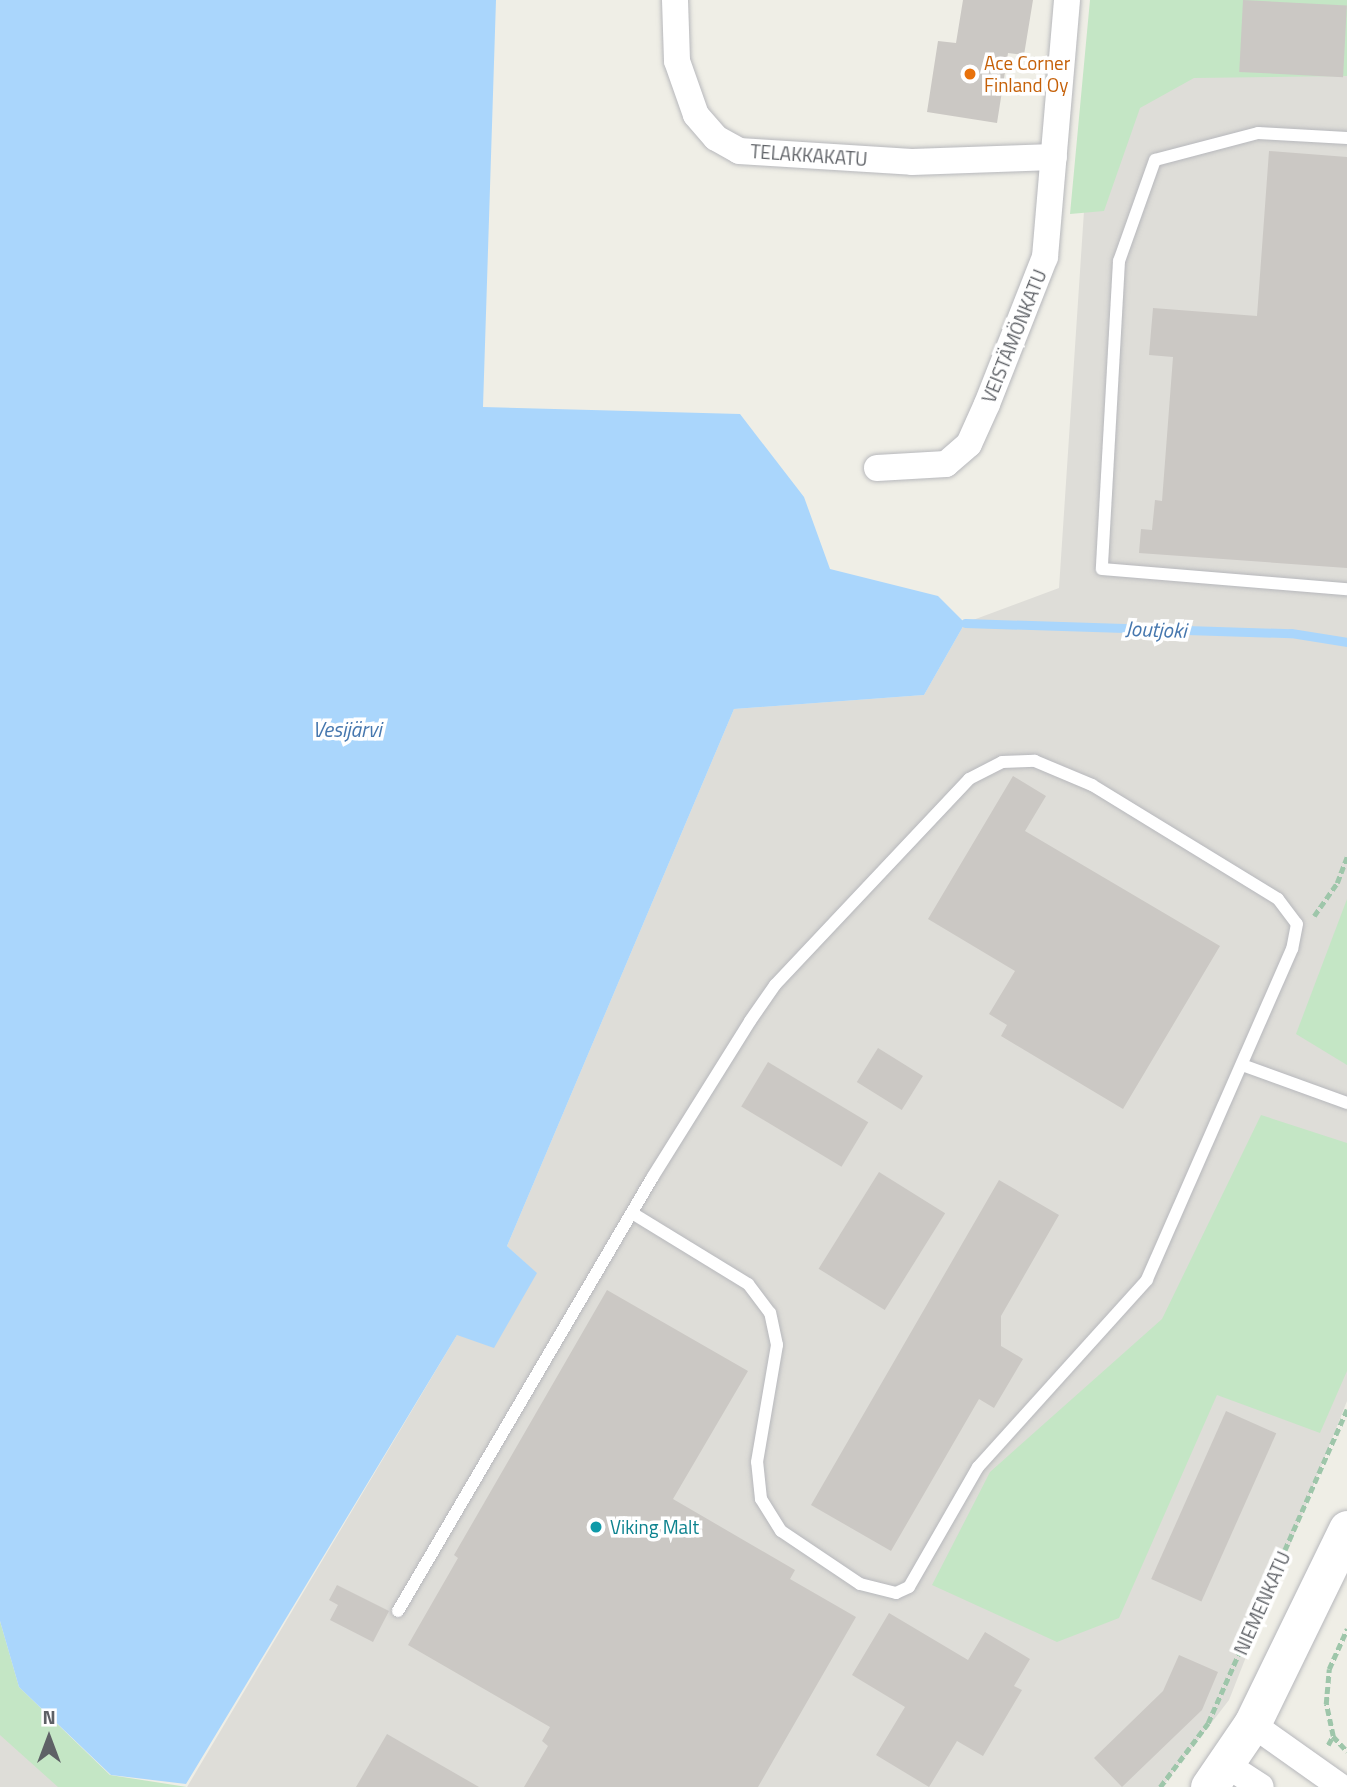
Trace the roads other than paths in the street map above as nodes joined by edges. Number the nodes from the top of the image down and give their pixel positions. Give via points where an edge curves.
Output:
1 (676, 0) edge
2 (1067, 0) edge
3 (1347, 138) edge
4 (1054, 158) junction
5 (877, 468) dead end
6 (1347, 589) edge
7 (1242, 1065) junction
8 (1347, 1103) edge
9 (632, 1213) junction
10 (1347, 1529) edge
11 (398, 1611) dead end
12 (1252, 1724) junction
13 (1218, 1776) edge
14 (1261, 1787) edge
15 (1341, 1787) edge

1 - 4 street, TELAKKAKATU via 677,61 696,115 716,138 739,151 912,162
2 - 4 street, VEISTÄMÖNKATU
3 - 6 lane via 1258,133 1155,160 1119,261 1102,569
4 - 5 street, VEISTÄMÖNKATU via 1045,257 969,444 946,464
7 - 8 lane
7 - 9 lane via 1292,949 1297,924 1278,899 1092,785 1035,761 1002,762 969,779 775,985
7 - 9 lane via 1147,1280 978,1467 909,1587 896,1593 860,1584 781,1531 761,1499 757,1462 777,1345 770,1313 748,1284
9 - 11 lane
10 - 12 street
12 - 13 street
12 - 15 street via 1316,1765
13 - 14 street

